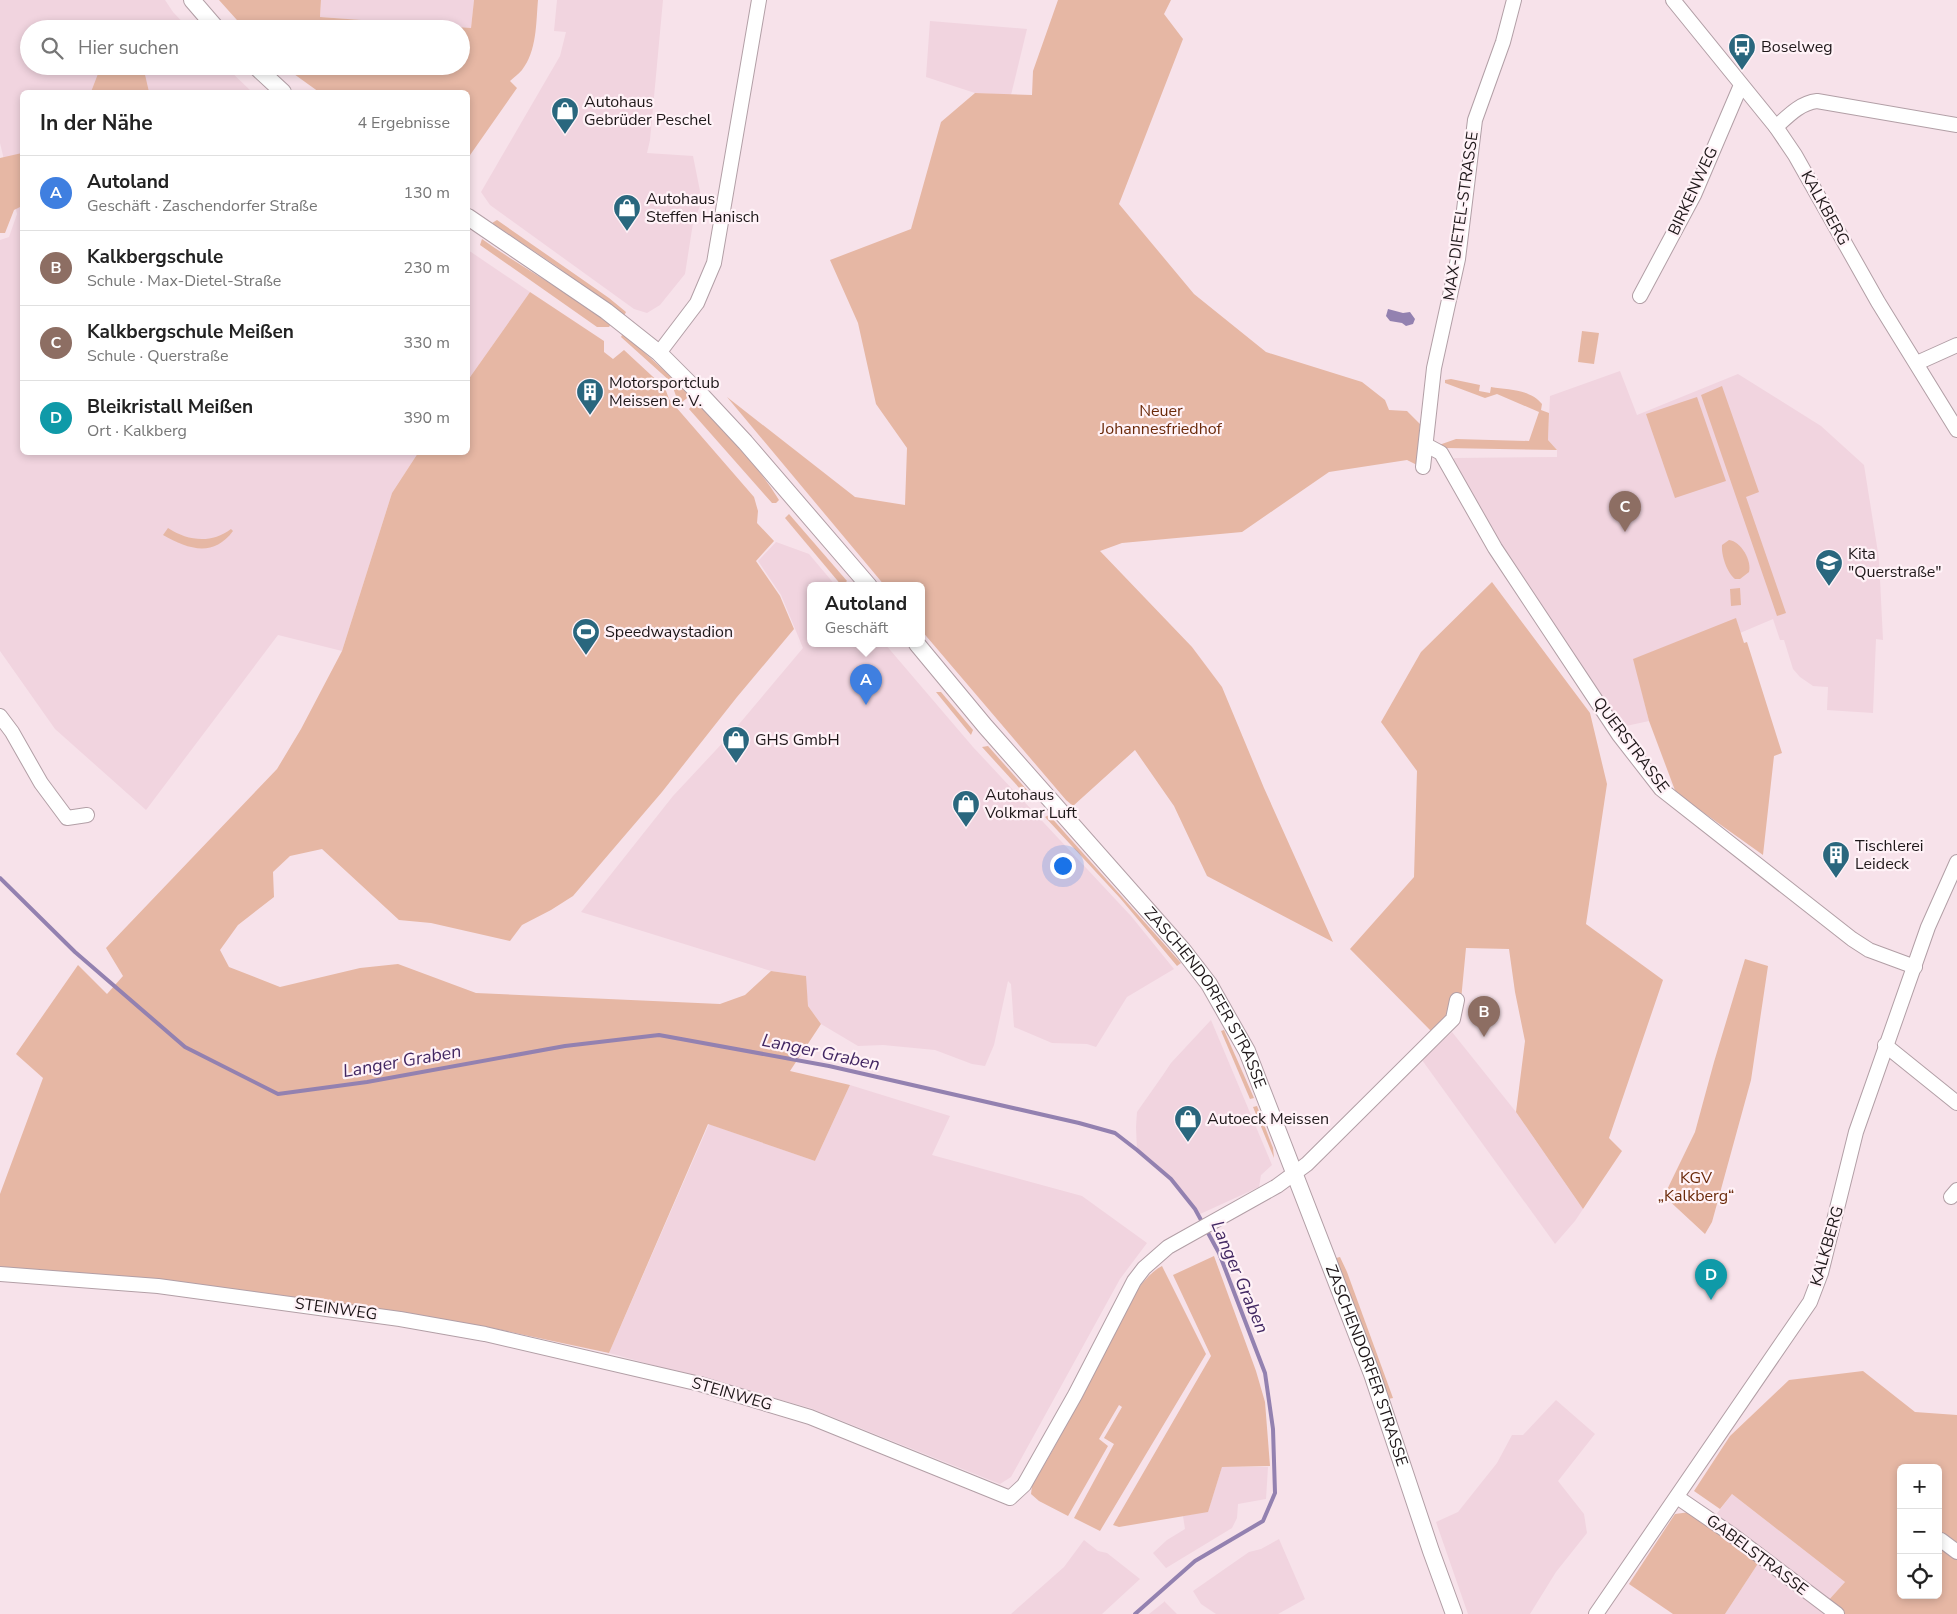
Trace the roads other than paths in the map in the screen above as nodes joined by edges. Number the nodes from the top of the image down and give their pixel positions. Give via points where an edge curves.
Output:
1 (192, 0) edge
2 (760, 0) edge
3 (1514, 0) edge
4 (1672, 0) edge
5 (209, 20) edge
6 (264, 75) edge
7 (1741, 85) junction
8 (282, 90) edge
9 (1957, 125) edge
10 (1776, 127) junction
11 (470, 218) edge
12 (1640, 296) dead end
13 (1957, 345) edge
14 (659, 354) junction
15 (1917, 363) junction
16 (1957, 430) edge
17 (1426, 446) junction
18 (1423, 467) dead end
19 (866, 582) edge
20 (920, 647) edge
21 (0, 716) edge
22 (87, 815) dead end
23 (1957, 862) edge
24 (1915, 967) junction
25 (1457, 1000) dead end
26 (1886, 1045) junction
27 (1957, 1103) edge
28 (1295, 1174) junction
29 (0, 1274) edge
30 (1677, 1497) junction
31 (1942, 1541) edge
32 (1957, 1552) edge
33 (1454, 1614) edge
34 (1596, 1614) edge
35 (1836, 1614) edge

1 - 5 street
2 - 14 street via 714,263 704,291
3 - 17 street, MAX-DIETEL-STRASSE via 1503,42 1475,120 1458,259 1434,368
4 - 7 street, KALKBERG
6 - 8 street
7 - 10 street, KALKBERG
7 - 12 street, BIRKENWEG via 1694,195
9 - 10 street via 1827,102 1810,102 1800,106
10 - 15 street, KALKBERG
11 - 14 street via 606,311
13 - 15 street
14 - 19 street via 745,442
15 - 16 street, KALKBERG
17 - 18 street, MAX-DIETEL-STRASSE
17 - 24 street, QUERSTRASSE via 1441,454 1500,554 1619,735 1661,789 1869,950
20 - 28 street, ZASCHENDORFER STRASSE via 1209,984 1247,1051
21 - 22 street via 41,783 67,818
23 - 24 street, KALKBERG via 1928,927
24 - 26 street, KALKBERG
25 - 28 street via 1453,1019
26 - 27 street
26 - 30 street, KALKBERG via 1856,1132 1821,1273 1810,1302
28 - 29 street, STEINWEG via 1186,1236 1154,1258 1134,1281 1076,1395 1024,1484 1010,1498 801,1414 700,1384 485,1334 391,1317 158,1286
28 - 33 street, ZASCHENDORFER STRASSE via 1385,1410
30 - 34 street, KALKBERG
30 - 35 street, GABELSTRASSE
31 - 32 street

